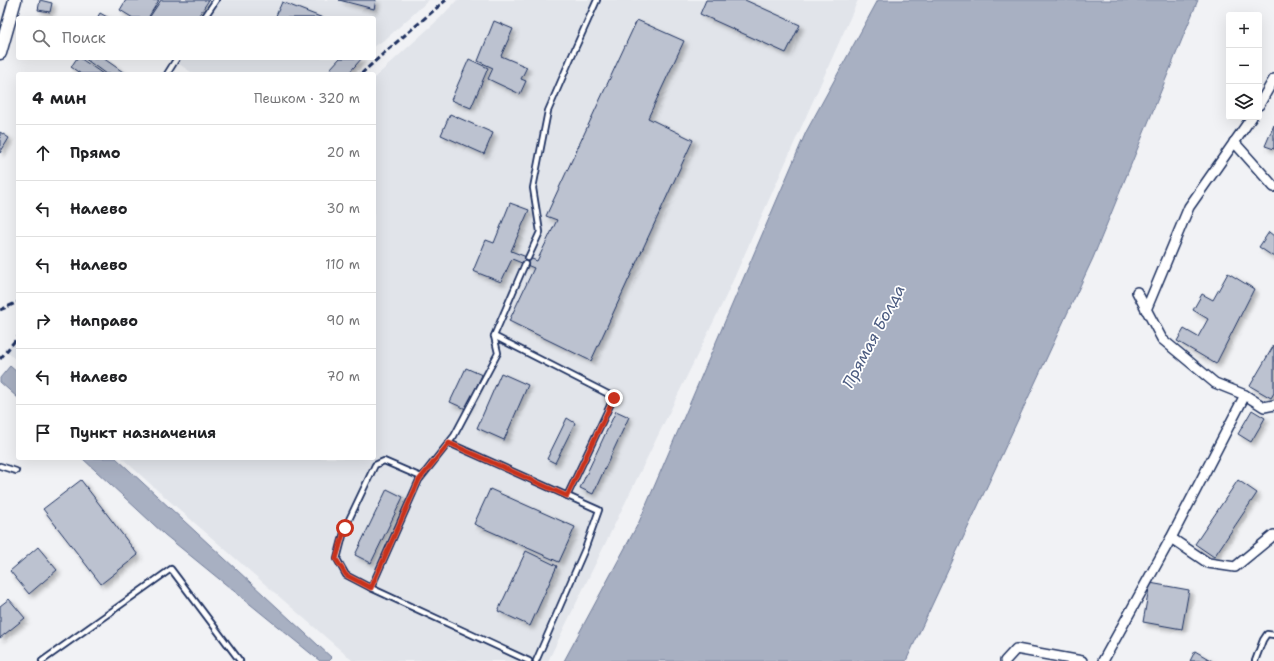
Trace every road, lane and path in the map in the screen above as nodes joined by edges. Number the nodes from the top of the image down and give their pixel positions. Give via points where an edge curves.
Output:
1 (15, 0) edge
2 (216, 0) edge
3 (597, 0) edge
4 (205, 16) edge
5 (0, 53) edge
6 (176, 60) edge
7 (168, 72) edge
8 (1274, 79) edge
9 (1262, 100) edge
10 (1250, 120) edge
11 (1234, 142) junction
12 (1274, 187) edge
13 (528, 258) dead end
14 (525, 264) dead end
15 (1137, 292) dead end
16 (1146, 310) junction
17 (494, 336) junction
18 (1245, 395) junction
19 (1274, 405) edge
20 (449, 443) junction
21 (0, 466) edge
22 (16, 471) dead end
23 (421, 477) junction
24 (567, 496) junction
25 (1274, 535) edge
26 (1171, 538) junction
27 (371, 588) junction
28 (1274, 635) edge
29 (42, 661) edge
30 (240, 661) edge
31 (529, 661) edge
32 (536, 661) edge
33 (1005, 661) edge
34 (1082, 661) edge
35 (1103, 661) edge
36 (1255, 661) edge

1 - 5 main road
2 - 4 lane
3 - 13 lane via 548,111 533,188 540,232
6 - 7 lane
8 - 9 street
10 - 11 street
11 - 12 street
11 - 16 street via 1188,207
14 - 17 lane
15 - 16 street
16 - 18 street via 1162,339 1215,383
17 - 20 lane via 498,352
17 - 24 lane via 614,398
18 - 19 street via 1264,407
18 - 26 street
20 - 23 lane
20 - 24 lane
21 - 22 lane
23 - 27 lane
23 - 27 lane via 384,461 375,465 345,528 336,559 346,575
24 - 32 lane via 599,510 585,549
25 - 26 street via 1235,567 1208,563
26 - 35 street
27 - 31 lane
28 - 36 lane via 1267,634
29 - 30 lane via 171,569
33 - 34 street via 1016,649

